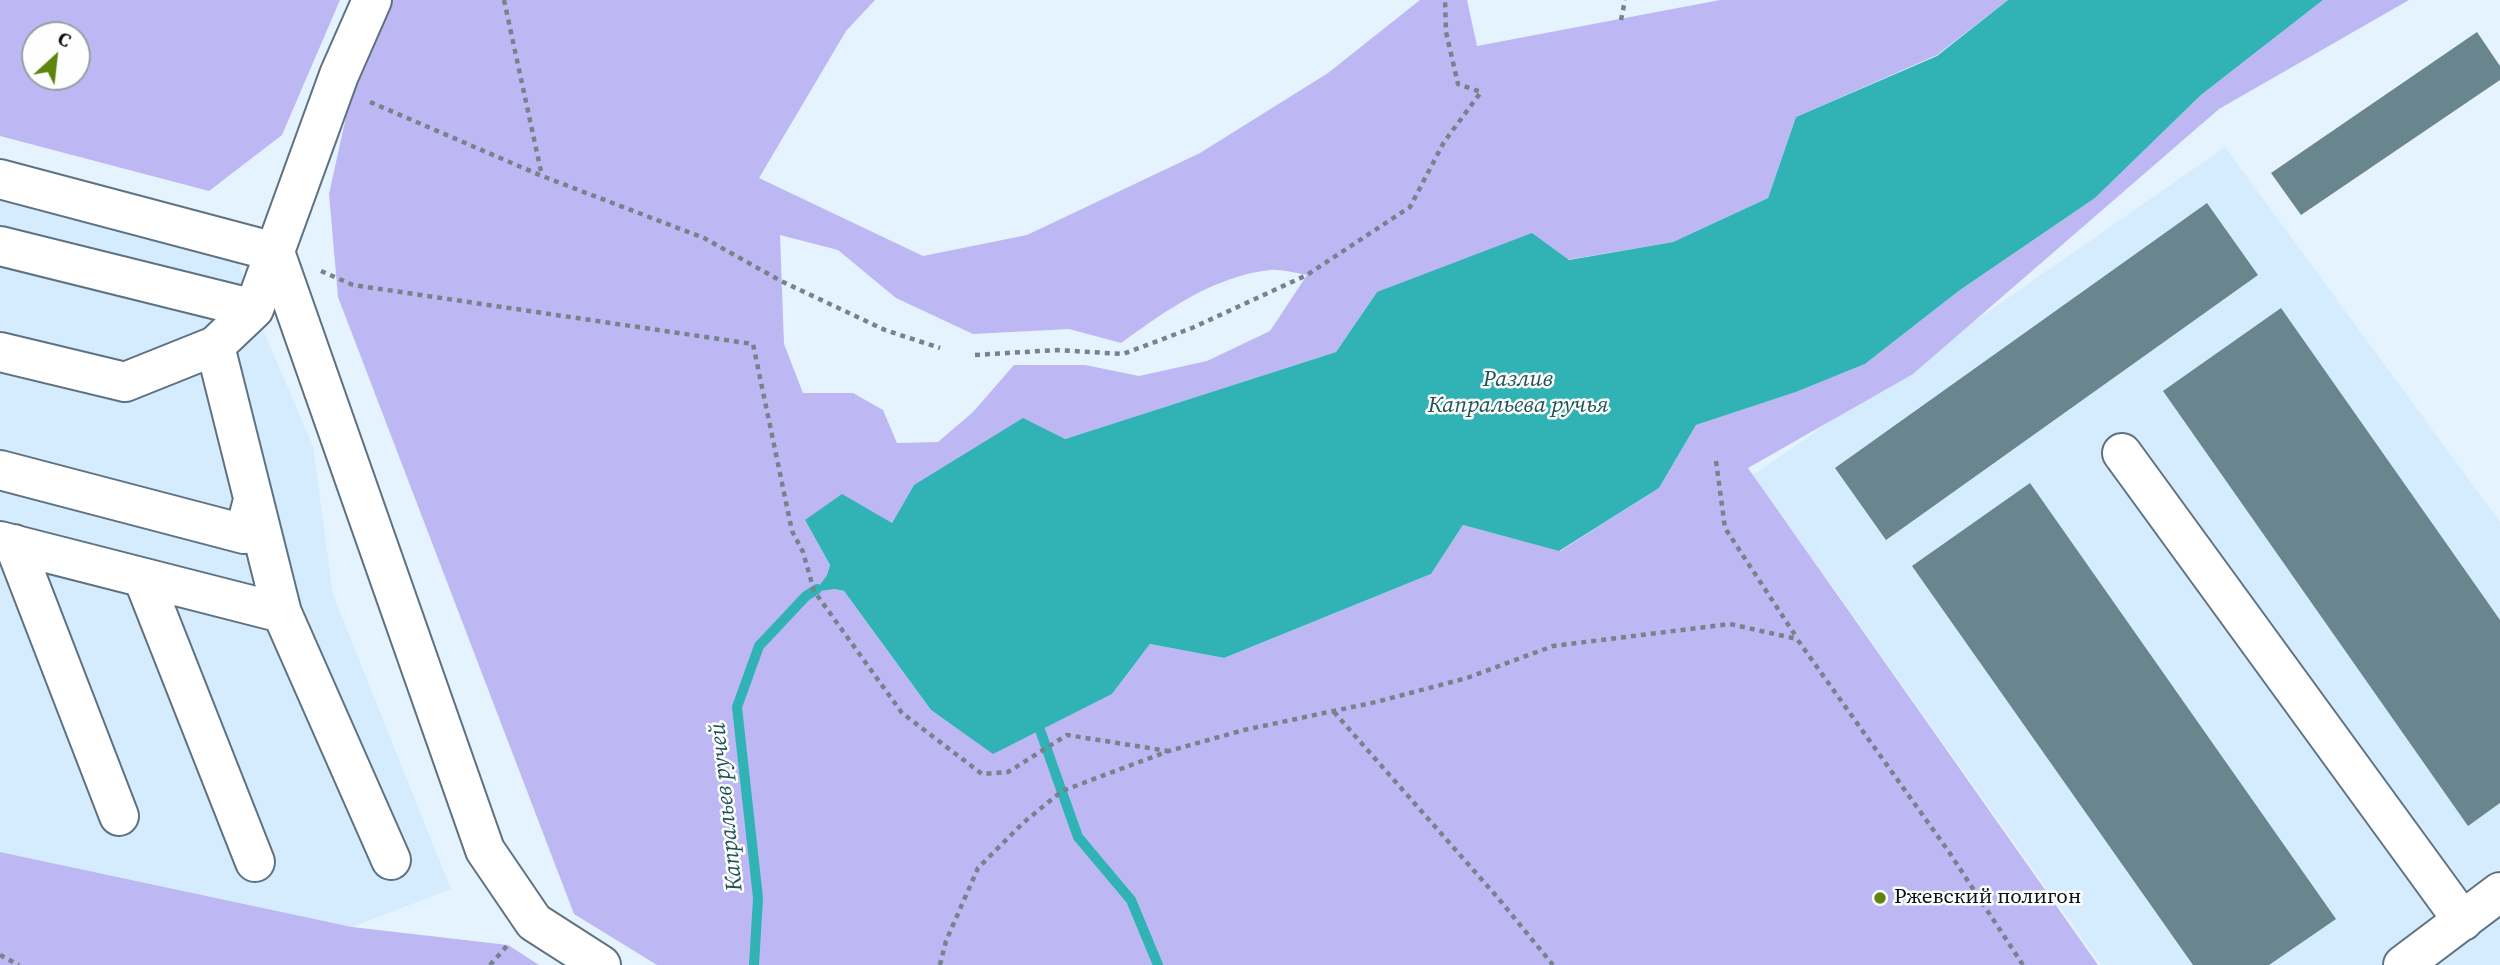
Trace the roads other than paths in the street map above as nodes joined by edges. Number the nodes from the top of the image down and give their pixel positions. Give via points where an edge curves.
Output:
1 (372, 0) edge
2 (0, 179) edge
3 (0, 246) edge
4 (275, 252) junction
5 (254, 309) junction
6 (215, 346) junction
7 (0, 352) edge
8 (2122, 453) dead end
9 (0, 470) edge
10 (253, 500) junction
11 (7, 543) edge
12 (143, 578) junction
13 (282, 612) junction
14 (120, 816) dead end
15 (391, 860) dead end
16 (255, 862) dead end
17 (2500, 892) edge
18 (2463, 921) junction
19 (601, 965) edge
20 (2403, 965) edge

1 - 4 lane via 339,75
2 - 4 lane
3 - 5 lane
4 - 5 lane
4 - 19 lane via 485,850 534,922
5 - 6 lane
6 - 7 lane via 125,382
6 - 10 lane
8 - 18 lane
9 - 10 lane via 244,534
10 - 13 lane
11 - 12 lane
11 - 14 lane
12 - 13 lane
12 - 16 lane
13 - 15 lane
17 - 18 lane
18 - 20 lane

